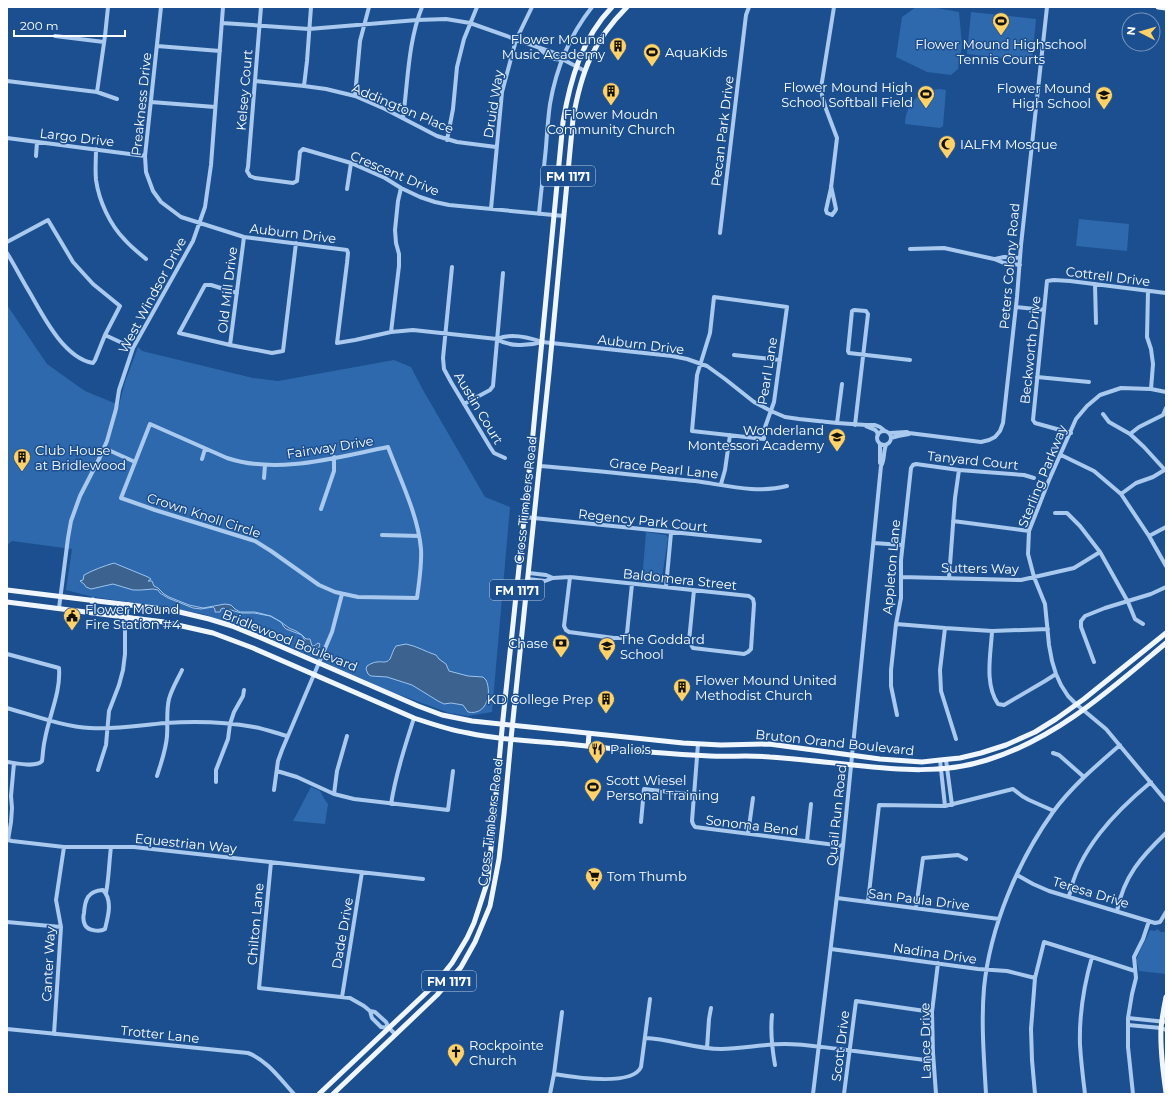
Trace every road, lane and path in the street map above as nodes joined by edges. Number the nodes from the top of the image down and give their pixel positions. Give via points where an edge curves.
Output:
1 (108, 7) edge
2 (162, 7) edge
3 (223, 7) edge
4 (261, 7) edge
5 (311, 7) edge
6 (369, 7) edge
7 (422, 7) edge
8 (477, 7) edge
9 (532, 7) edge
10 (592, 7) edge
11 (612, 7) edge
12 (627, 7) edge
13 (749, 7) edge
14 (834, 7) edge
15 (1047, 7) edge
16 (1158, 7) edge
17 (1166, 8) edge
18 (417, 20) junction
19 (222, 23) junction
20 (470, 23) junction
21 (364, 25) junction
22 (259, 26) junction
23 (309, 29) junction
24 (55, 36) dead end
25 (516, 40) junction
26 (104, 42) junction
27 (157, 46) junction
28 (220, 51) junction
29 (562, 59) junction
30 (576, 67) junction
31 (585, 71) junction
32 (7, 81) edge
33 (255, 82) junction
34 (304, 86) junction
35 (97, 92) junction
36 (355, 96) junction
37 (117, 99) dead end
38 (151, 102) junction
39 (215, 107) junction
40 (403, 118) junction
41 (7, 138) edge
42 (447, 140) junction
43 (37, 142) junction
44 (496, 147) junction
45 (96, 149) junction
46 (36, 156) dead end
47 (145, 156) junction
48 (351, 163) junction
49 (248, 174) joint
50 (831, 186) junction
51 (401, 188) junction
52 (347, 189) dead end
53 (491, 209) junction
54 (539, 214) junction
55 (554, 215) junction
56 (564, 216) junction
57 (200, 224) junction
58 (720, 233) dead end
59 (244, 237) junction
60 (7, 242) edge
61 (296, 243) junction
62 (910, 249) dead end
63 (7, 253) edge
64 (1020, 258) junction
65 (146, 259) dead end
66 (994, 259) junction
67 (1020, 265) junction
68 (452, 267) dead end
69 (503, 273) dead end
70 (1047, 281) joint
71 (1095, 284) junction
72 (1148, 291) junction
73 (237, 292) junction
74 (1166, 293) edge
75 (1016, 307) junction
76 (1044, 310) junction
77 (1096, 323) dead end
78 (391, 332) junction
79 (445, 333) junction
80 (105, 335) junction
81 (497, 339) junction
82 (542, 342) junction
83 (552, 343) junction
84 (230, 345) junction
85 (133, 348) junction
86 (734, 355) dead end
87 (864, 355) junction
88 (780, 360) junction
89 (910, 360) dead end
90 (700, 364) junction
91 (1037, 377) junction
92 (1088, 382) dead end
93 (842, 384) dead end
94 (1151, 389) junction
95 (1166, 392) edge
96 (464, 404) junction
97 (1166, 408) edge
98 (771, 412) junction
99 (1103, 414) dead end
100 (838, 423) junction
101 (150, 424) joint
102 (855, 425) junction
103 (866, 426) junction
104 (885, 431) junction
105 (890, 433) junction
106 (1071, 433) junction
107 (909, 434) junction
108 (1130, 434) junction
109 (730, 435) junction
110 (878, 435) junction
111 (892, 438) junction
112 (880, 444) junction
113 (886, 445) junction
114 (104, 448) junction
115 (206, 449) junction
116 (1061, 455) junction
117 (334, 458) junction
118 (505, 458) dead end
119 (202, 460) dead end
120 (135, 462) junction
121 (265, 465) junction
122 (540, 466) junction
123 (881, 466) junction
124 (911, 468) joint
125 (1165, 469) edge
126 (959, 470) junction
127 (264, 478) dead end
128 (1034, 478) dead end
129 (721, 484) junction
130 (787, 486) dead end
131 (1121, 494) junction
132 (321, 509) dead end
133 (1055, 513) dead end
134 (524, 517) junction
135 (534, 519) junction
136 (953, 521) junction
137 (1166, 527) edge
138 (1029, 531) junction
139 (671, 533) junction
140 (382, 535) dead end
141 (419, 536) junction
142 (1149, 536) junction
143 (760, 541) dead end
144 (874, 543) junction
145 (902, 545) junction
146 (1100, 552) junction
147 (1166, 566) edge
148 (529, 573) junction
149 (570, 577) junction
150 (901, 577) junction
151 (1034, 577) junction
152 (553, 578) junction
153 (949, 578) junction
154 (528, 579) junction
155 (632, 584) junction
156 (1166, 587) edge
157 (666, 588) junction
158 (7, 590) edge
159 (694, 590) junction
160 (342, 594) junction
161 (61, 596) junction
162 (417, 598) joint
163 (92, 600) junction
164 (7, 602) edge
165 (1128, 602) junction
166 (128, 604) junction
167 (60, 608) junction
168 (91, 612) junction
169 (126, 616) junction
170 (896, 624) junction
171 (1142, 624) dead end
172 (945, 628) junction
173 (1048, 628) junction
174 (992, 631) junction
175 (1166, 633) edge
176 (1166, 643) edge
177 (7, 654) edge
178 (1094, 662) dead end
179 (319, 663) junction
180 (182, 670) dead end
181 (314, 674) junction
182 (1056, 674) junction
183 (244, 690) dead end
184 (1076, 704) junction
185 (7, 708) edge
186 (1083, 710) junction
187 (897, 715) dead end
188 (414, 718) junction
189 (49, 720) junction
190 (167, 723) junction
191 (230, 724) junction
192 (503, 725) junction
193 (512, 726) junction
194 (107, 729) junction
195 (589, 734) junction
196 (287, 736) junction
197 (347, 736) dead end
198 (501, 738) junction
199 (511, 739) junction
200 (956, 739) dead end
201 (698, 744) junction
202 (1120, 745) junction
203 (588, 746) junction
204 (1052, 753) dead end
205 (852, 755) junction
206 (698, 756) junction
207 (943, 760) junction
208 (7, 762) edge
209 (14, 763) junction
210 (851, 765) junction
211 (944, 768) junction
212 (98, 770) dead end
213 (277, 771) junction
214 (453, 771) dead end
215 (157, 776) dead end
216 (1084, 777) junction
217 (216, 782) dead end
218 (1151, 782) junction
219 (274, 790) dead end
220 (334, 794) junction
221 (695, 795) junction
222 (753, 798) dead end
223 (1166, 801) edge
224 (391, 804) junction
225 (812, 804) dead end
226 (952, 805) junction
227 (945, 806) junction
228 (1054, 811) junction
229 (641, 822) dead end
230 (1166, 833) edge
231 (748, 834) junction
232 (807, 842) junction
233 (843, 846) junction
234 (64, 847) junction
235 (111, 847) junction
236 (966, 859) dead end
237 (271, 862) junction
238 (362, 872) junction
239 (1017, 875) junction
240 (423, 879) dead end
241 (488, 880) junction
242 (496, 880) junction
243 (106, 893) junction
244 (1069, 897) junction
245 (837, 898) junction
246 (868, 902) junction
247 (916, 908) junction
248 (1117, 911) junction
249 (1166, 912) edge
250 (999, 919) junction
251 (1149, 921) junction
252 (7, 922) edge
253 (61, 927) junction
254 (831, 948) junction
255 (1092, 957) junction
256 (938, 963) junction
257 (986, 970) junction
258 (1135, 971) junction
259 (1035, 978) junction
260 (342, 997) junction
261 (1166, 997) edge
262 (650, 998) dead end
263 (712, 1008) dead end
264 (370, 1011) junction
265 (562, 1012) dead end
266 (932, 1012) junction
267 (772, 1015) dead end
268 (1128, 1018) junction
269 (1164, 1022) edge
270 (1128, 1025) junction
271 (389, 1028) junction
272 (7, 1029) edge
273 (1164, 1029) edge
274 (54, 1034) junction
275 (395, 1034) junction
276 (645, 1038) junction
277 (771, 1044) junction
278 (819, 1046) junction
279 (707, 1048) junction
280 (850, 1050) junction
281 (933, 1061) junction
282 (775, 1065) dead end
283 (554, 1074) junction
284 (1166, 1093) edge
285 (294, 1094) edge
286 (319, 1094) edge
287 (333, 1094) edge
288 (550, 1094) edge
289 (812, 1094) edge
290 (844, 1094) edge
291 (936, 1094) edge
292 (986, 1094) edge
293 (1035, 1094) edge
294 (1085, 1094) edge
295 (1133, 1094) edge

1 - 26 street
2 - 27 street, Preakness Drive
3 - 19 street, West Windsor Drive
4 - 22 street, Kelsey Court
5 - 23 street
6 - 21 street
7 - 18 street
8 - 20 street
9 - 25 street, Druid Way
10 - 29 street
11 - 30 main road, Cross Timbers Road / FM 1171 via 598,24
12 - 31 main road, Cross Timbers Road / FM 1171 via 600,38
13 - 58 street, Pecan Park Drive
14 - 50 street via 821,88 837,138
15 - 64 street, Peters Colony Road
16 - 17 main road
18 - 20 street via 446,18
18 - 21 street
18 - 40 street
19 - 22 street
19 - 28 street, West Windsor Drive
20 - 25 street
20 - 42 street via 457,67
21 - 23 street
21 - 36 street
22 - 23 street
22 - 33 street, Kelsey Court
23 - 34 street
24 - 26 street
25 - 29 street via 560,56
25 - 44 street, Druid Way via 502,92
26 - 35 street
27 - 28 street
27 - 38 street, Preakness Drive
28 - 39 street, West Windsor Drive
29 - 30 street
29 - 54 street via 550,104
30 - 31 street
30 - 55 main road, Cross Timbers Road / FM 1171 via 563,122
31 - 56 main road, Cross Timbers Road / FM 1171 via 576,99
32 - 35 street
33 - 34 street, Addington Place
33 - 49 street, Kelsey Court
34 - 36 street, Addington Place
35 - 37 street
36 - 40 street, Addington Place
38 - 39 street
38 - 47 street, Preakness Drive
39 - 57 street, West Windsor Drive via 209,188
40 - 42 street, Addington Place
41 - 43 street, Largo Drive
42 - 44 street, Addington Place
43 - 45 street, Largo Drive
43 - 46 street
44 - 53 street, Druid Way
45 - 47 street, Largo Drive
45 - 65 street via 96,178 105,210 125,241
47 - 57 street, Preakness Drive via 149,181 161,202 181,217
48 - 49 street, Crescent Drive via 303,149 300,152 297,181 293,183 255,178
48 - 51 street, Crescent Drive
48 - 52 street
50 - 50 street via 836,209 832,215 826,210
51 - 53 street, Crescent Drive via 435,202
51 - 78 street via 395,230 399,266
53 - 54 street, Crescent Drive
54 - 55 street, Crescent Drive
55 - 56 street, Crescent Drive
55 - 82 main road, Cross Timbers Road / FM 1171
56 - 83 main road, Cross Timbers Road / FM 1171
57 - 59 street, Auburn Drive
57 - 85 street, West Windsor Drive via 185,257
59 - 61 street, Auburn Drive
59 - 73 street, Old Mill Drive
60 - 80 street via 48,220 73,262 93,284 120,306
61 - 78 street, Auburn Drive via 347,250 338,343
61 - 84 street via 283,351 272,353
62 - 66 street via 944,248
63 - 80 street via 47,324 72,353 93,363
64 - 66 street
64 - 67 street, Peters Colony Road
66 - 67 street
67 - 75 street, Peters Colony Road
68 - 79 street, Austin Court
69 - 81 street
70 - 71 street, Cottrell Drive
70 - 76 street, Beckworth Drive
71 - 72 street, Cottrell Drive
71 - 77 street
72 - 74 street, Cottrell Drive
72 - 94 street via 1147,337 1154,364
73 - 84 street, Old Mill Drive
73 - 84 street via 205,285 179,333
75 - 76 street
75 - 107 street, Peters Colony Road via 1004,416 997,434 989,440 977,442
76 - 91 street, Beckworth Drive
78 - 79 street, Auburn Drive via 413,330
79 - 81 street, Auburn Drive
79 - 96 street, Austin Court via 444,369
80 - 85 street
81 - 82 street, Auburn Drive via 504,336 531,338
81 - 82 street, Auburn Drive via 503,343 530,345
81 - 96 street via 493,386
82 - 83 street, Auburn Drive
82 - 134 main road, Cross Timbers Road / FM 1171
83 - 90 street, Auburn Drive via 672,356
83 - 122 main road, Cross Timbers Road / FM 1171
85 - 114 street, West Windsor Drive
86 - 88 street
87 - 87 street via 868,314 866,311 854,310 848,351
87 - 89 street
87 - 102 street
88 - 90 street, Pearl Lane via 787,306 714,297 710,333
88 - 98 street, Pearl Lane
90 - 98 street, Auburn Drive via 719,374 751,400
90 - 109 street via 692,431
91 - 92 street
91 - 106 street, Beckworth Drive via 1034,423
93 - 100 street
94 - 95 street, Sterling Parkway
94 - 106 street, Sterling Parkway via 1121,388 1100,395 1086,406 1076,419
96 - 118 street, Austin Court via 494,453
97 - 108 street via 1163,415
98 - 100 street, Auburn Drive via 792,418
98 - 109 street, Pearl Lane via 764,430 764,439
99 - 108 street via 1109,422
100 - 102 street, Auburn Drive
101 - 115 street, Fairway Drive
101 - 120 street, Crown Knoll Circle
102 - 103 street, Auburn Drive
103 - 104 street, Auburn Drive via 875,425
103 - 110 street via 876,430
104 - 105 street
104 - 110 street
105 - 107 street, Peters Colony Road
105 - 111 street
106 - 116 street, Sterling Parkway
107 - 111 street, Peters Colony Road
108 - 125 street
109 - 129 street
110 - 112 street
111 - 113 street
112 - 113 street
112 - 123 street, Quail Run Road
113 - 123 street, Quail Run Road
114 - 120 street
114 - 161 street, West Windsor Drive via 80,496 71,521
115 - 119 street
115 - 121 street, Fairway Drive via 235,461
116 - 131 street via 1094,471
116 - 138 street, Sterling Parkway
117 - 121 street, Fairway Drive
117 - 132 street via 333,476
117 - 141 street, Fairway Drive via 388,447
120 - 160 street, Crown Knoll Circle via 121,498 255,541 323,588
121 - 127 street
122 - 129 street, Grace Pearl Lane
122 - 135 main road, Cross Timbers Road / FM 1171
123 - 144 street, Quail Run Road
124 - 126 street, Tanyard Court via 916,464
124 - 145 street, Appleton Lane
125 - 131 street via 1136,483
126 - 128 street, Tanyard Court
126 - 136 street
129 - 130 street, Grace Pearl Lane via 757,489
131 - 142 street
133 - 146 street via 1066,514 1080,526
134 - 135 street, Regency Park Court
134 - 192 main road, Cross Timbers Road / FM 1171
135 - 139 street, Regency Park Court
135 - 148 main road, Cross Timbers Road / FM 1171
136 - 138 street
136 - 153 street
137 - 142 street
138 - 151 street, Sterling Parkway via 1028,554
139 - 143 street, Regency Park Court
139 - 157 street
140 - 141 street
141 - 162 street, Fairway Drive via 421,561
142 - 147 street
144 - 145 street
144 - 205 street, Quail Run Road
145 - 150 street, Appleton Lane
146 - 151 street, Sutters Way via 1074,568
146 - 165 street
148 - 152 street, Baldomera Street
148 - 154 main road, Cross Timbers Road / FM 1171
149 - 152 street, Baldomera Street
149 - 155 street, Baldomera Street
149 - 155 street via 564,626 566,630 614,638 622,638 627,633
150 - 153 street, Sutters Way
150 - 170 street, Appleton Lane via 901,598
151 - 153 street, Sutters Way via 1021,580
151 - 173 street, Sterling Parkway via 1045,604
152 - 154 street, Baldomera Street via 545,581
154 - 193 main road, Cross Timbers Road / FM 1171
155 - 157 street, Baldomera Street
156 - 165 street
157 - 159 street, Baldomera Street
158 - 161 main road, Bridlewood Boulevard
159 - 159 street, Baldomera Street via 749,596 753,599 751,649 748,652 744,654 693,648 690,642
160 - 162 street, Crown Knoll Circle via 358,597
160 - 179 street via 334,628
161 - 163 main road, Bridlewood Boulevard
161 - 167 street, West Windsor Drive
163 - 166 main road, Bridlewood Boulevard
163 - 168 main road
164 - 167 main road, Bridlewood Boulevard
165 - 171 street via 1135,619
165 - 178 street via 1085,616 1081,621
166 - 169 street
166 - 179 main road, Bridlewood Boulevard via 172,610 209,619 253,634
167 - 168 main road, Bridlewood Boulevard
168 - 169 main road, Bridlewood Boulevard
169 - 181 main road, Bridlewood Boulevard via 213,633
169 - 194 street via 123,670 109,711
170 - 172 street
170 - 187 street, Appleton Lane via 891,686
172 - 174 street
172 - 200 street via 940,670 941,691
173 - 174 street
173 - 182 street, Sterling Parkway
174 - 182 street via 989,670 990,682 998,704 1004,705
175 - 184 main road, Bruton Orand Boulevard
176 - 186 main road, Bruton Orand Boulevard
177 - 189 street via 59,668 57,689
179 - 181 street
179 - 192 main road, Bridlewood Boulevard via 432,711 466,720
180 - 190 street via 170,697
181 - 188 main road, Bridlewood Boulevard
181 - 196 street
182 - 184 street, Sterling Parkway via 1068,696
183 - 191 street
184 - 186 street, Sterling Parkway
184 - 207 main road, Bruton Orand Boulevard via 1035,732 1006,745
185 - 189 street
186 - 202 street, Sterling Parkway via 1106,729
186 - 211 main road, Bruton Orand Boulevard via 1024,746 986,761
188 - 198 main road, Bridlewood Boulevard via 453,730
188 - 224 street via 399,765
189 - 194 street via 82,728
189 - 209 street via 42,762 34,765
190 - 191 street
190 - 194 street
190 - 215 street via 166,744
191 - 196 street via 255,727
191 - 217 street via 228,739 216,770
192 - 193 main road, Bridlewood Boulevard
192 - 198 main road, Cross Timbers Road / FM 1171
193 - 195 main road, Bruton Orand Boulevard
193 - 199 main road, Cross Timbers Road / FM 1171
194 - 212 street via 107,739
195 - 201 main road, Bruton Orand Boulevard
195 - 203 main road
196 - 213 street
197 - 220 street via 337,771
198 - 199 main road, Bridlewood Boulevard
198 - 241 main road, Cross Timbers Road / FM 1171
199 - 203 main road, Bruton Orand Boulevard
199 - 242 main road, Cross Timbers Road / FM 1171
201 - 205 main road, Bruton Orand Boulevard via 769,744
201 - 206 street, Sonoma Bend
202 - 216 street
202 - 218 street, Sterling Parkway
203 - 206 main road, Bruton Orand Boulevard
204 - 216 street via 1059,755
205 - 207 main road, Bruton Orand Boulevard via 903,761
205 - 210 street, Quail Run Road
206 - 210 main road, Bruton Orand Boulevard via 768,757
206 - 221 street, Sonoma Bend
207 - 211 street
208 - 209 street
209 - 234 street, Equestrian Way via 8,840
210 - 211 main road, Bruton Orand Boulevard via 889,770
210 - 233 street, Quail Run Road
211 - 226 street
211 - 227 street
213 - 219 street
213 - 220 street
214 - 224 street via 448,810
216 - 228 street
218 - 223 street, Sterling Parkway
218 - 244 street via 1130,800 1099,834 1077,871
220 - 224 street
221 - 229 street via 644,789
221 - 231 street, Sonoma Bend via 692,822 695,827
222 - 231 street
225 - 232 street
226 - 227 street
226 - 228 street via 1013,788 1029,800
227 - 246 street via 879,805
228 - 239 street via 1031,846
230 - 248 street via 1128,878 1122,889
231 - 232 street, Sonoma Bend
232 - 233 street, Sonoma Bend
233 - 245 street, Quail Run Road
234 - 235 street, Equestrian Way
234 - 253 street, Canter Way via 56,900
235 - 237 street, Equestrian Way via 134,847
235 - 243 street
236 - 247 street via 958,855 923,858
237 - 238 street, Equestrian Way
237 - 260 street, Chilton Lane via 259,988
238 - 240 street, Equestrian Way
238 - 260 street, Dade Drive
239 - 244 street, Teresa Drive via 1033,884
239 - 250 street
241 - 242 main road
241 - 271 main road, Cross Timbers Road / FM 1171 via 474,923 452,963 429,990
242 - 275 main road, Cross Timbers Road / FM 1171 via 482,928 461,967 437,995
243 - 243 street via 103,890 96,891 84,901 83,919 87,928 98,931 105,929 109,901
244 - 248 street, Teresa Drive
245 - 246 street, San Paula Drive
245 - 254 street, Quail Run Road
246 - 247 street, San Paula Drive
247 - 250 street, San Paula Drive
248 - 251 street, Teresa Drive
249 - 251 street, Teresa Drive via 1160,922
250 - 257 street
251 - 258 street via 1144,939 1134,957
252 - 253 street
253 - 274 street, Canter Way
254 - 256 street, Nadina Drive
254 - 278 street, Quail Run Road
255 - 258 street
255 - 259 street via 1044,942
255 - 294 street via 1081,1019 1080,1045
256 - 257 street, Nadina Drive
256 - 266 street, Lance Drive
257 - 259 street, Nadina Drive via 1007,971
257 - 292 street via 983,1051
258 - 268 street via 1136,978
259 - 293 street via 1031,1029
260 - 264 street via 357,1001
261 - 269 main road
262 - 276 street
263 - 279 street
264 - 271 street via 375,1012
264 - 271 street via 372,1018 381,1028
265 - 283 street
266 - 280 street, Scott Drive via 856,1001
266 - 281 street, Lance Drive
267 - 277 street
268 - 269 street
268 - 270 street
269 - 273 main road
270 - 273 street
270 - 295 street
271 - 275 street
271 - 286 main road, Cross Timbers Road / FM 1171
272 - 274 street, Trotter Lane
273 - 284 main road via 1162,1055
274 - 285 street, Trotter Lane via 248,1054 265,1063
275 - 287 main road, Cross Timbers Road / FM 1171
276 - 279 street via 658,1038
276 - 283 street via 641,1067 633,1075 599,1079
277 - 278 street
277 - 279 street
277 - 282 street
278 - 280 street
278 - 289 street, Quail Run Road
280 - 281 street
280 - 290 street, Scott Drive
281 - 291 street, Lance Drive
283 - 288 street

